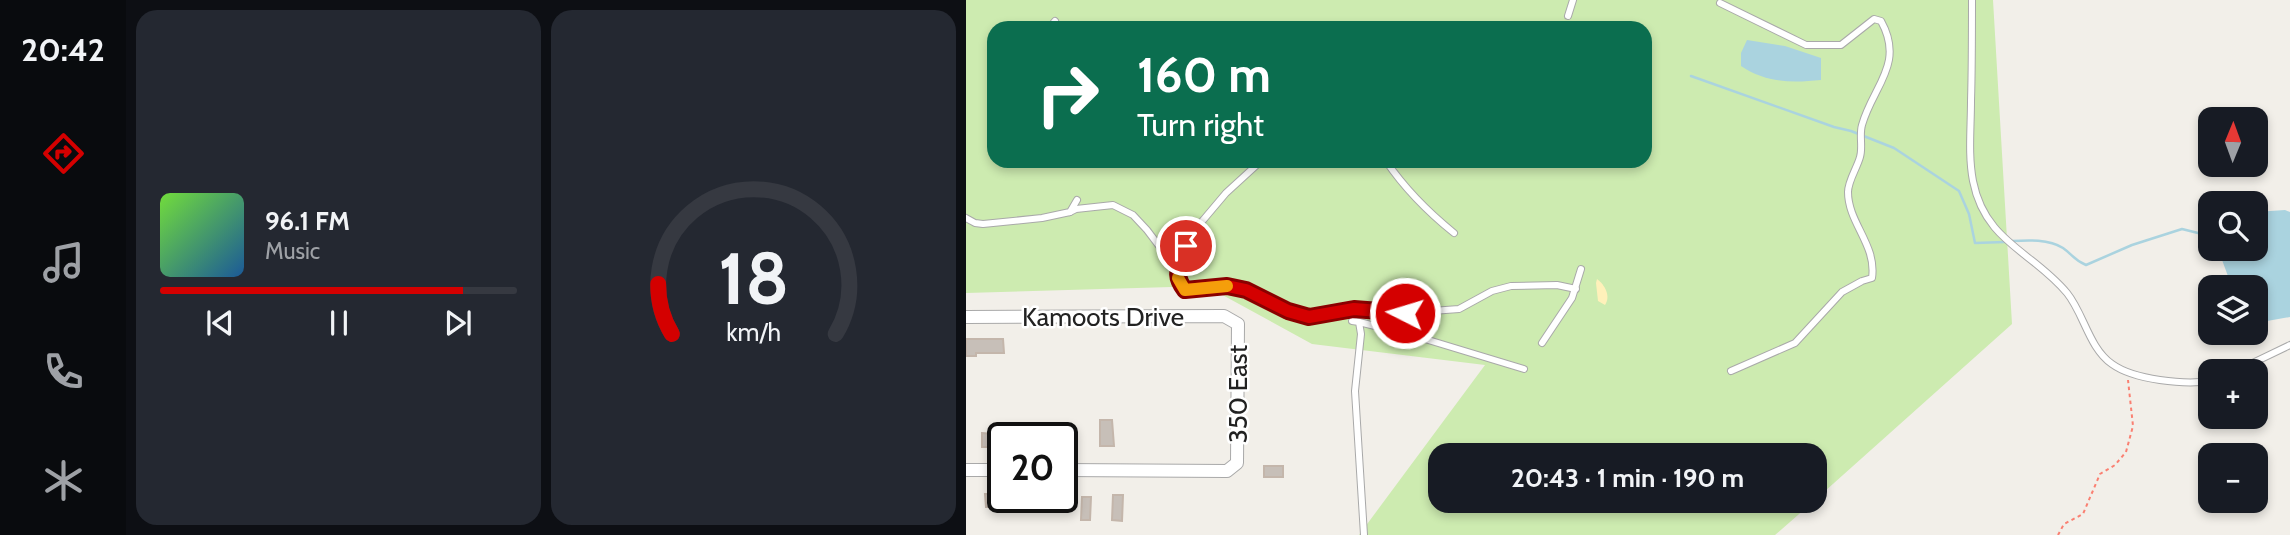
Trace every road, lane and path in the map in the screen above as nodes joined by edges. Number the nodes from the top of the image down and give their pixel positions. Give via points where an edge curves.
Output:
1 (1573, 0) edge
2 (1972, 0) edge
3 (1720, 3) dead end
4 (1568, 16) dead end
5 (1253, 168) edge
6 (1392, 168) edge
7 (1077, 200) dead end
8 (1070, 212) junction
9 (966, 218) edge
10 (1454, 233) dead end
11 (1581, 268) dead end
12 (1178, 271) junction
13 (1576, 289) junction
14 (966, 317) edge
15 (1238, 324) joint
16 (1542, 343) dead end
17 (2290, 345) edge
18 (2261, 359) edge
19 (1524, 369) dead end
20 (1731, 371) dead end
21 (2128, 372) junction
22 (2198, 382) edge
23 (966, 470) edge
24 (987, 470) edge
25 (1078, 470) edge
26 (1364, 535) edge
27 (2057, 535) edge

1 - 4 lane
2 - 21 lane via 1971,155 1973,181 1984,215 2067,294 2109,363
3 - 20 lane via 1806,46 1841,45 1874,19 1881,21 1888,32 1890,54 1888,69 1861,127 1861,154 1847,191 1868,244 1872,278 1842,292 1795,343
5 - 12 lane via 1188,238
6 - 10 lane via 1419,203
7 - 8 lane
8 - 9 lane via 983,224
8 - 12 lane via 1114,205 1133,215
11 - 13 lane
12 - 13 lane via 1185,290 1227,286 1246,290 1309,317 1354,309 1405,313 1459,309 1511,286
13 - 16 lane
14 - 15 street, Kamoots Drive via 1224,316
15 - 25 street, 350 East via 1237,463 1227,471
17 - 18 lane
19 - 26 lane via 1356,321 1361,334 1355,391
21 - 22 lane via 2179,383
21 - 27 path via 2133,426 2126,452 2115,466 2100,474 2083,514 2064,524
23 - 24 street

